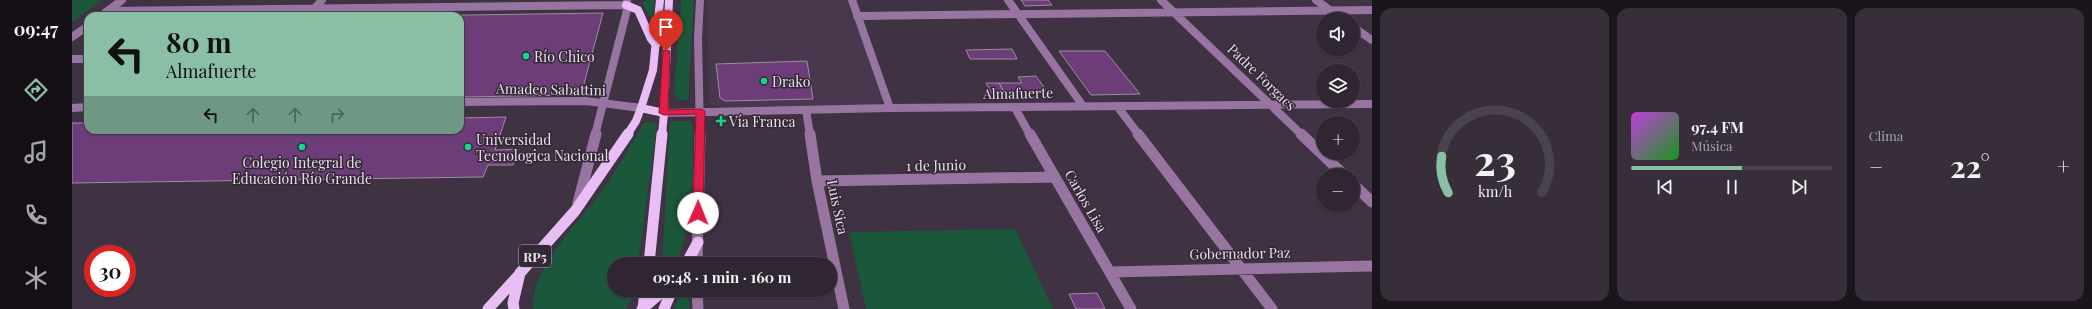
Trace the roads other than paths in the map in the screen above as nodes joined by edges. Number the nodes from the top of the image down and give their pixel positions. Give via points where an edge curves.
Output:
1 (122, 0) edge
2 (322, 0) edge
3 (405, 0) edge
4 (640, 0) edge
5 (660, 0) edge
6 (669, 0) edge
7 (700, 0) edge
8 (852, 0) edge
9 (1008, 0) edge
10 (1161, 0) edge
11 (1316, 0) edge
12 (626, 2) edge
13 (486, 3) edge
14 (400, 8) junction
15 (314, 9) junction
16 (1372, 10) edge
17 (1331, 11) junction
18 (107, 12) edge
19 (188, 12) edge
20 (311, 12) edge
21 (1174, 12) junction
22 (1019, 15) junction
23 (857, 16) junction
24 (84, 29) edge
25 (1360, 32) edge
26 (72, 37) edge
27 (1372, 40) edge
28 (656, 45) junction
29 (72, 59) edge
30 (84, 59) edge
31 (464, 102) edge
32 (605, 103) junction
33 (1372, 104) edge
34 (1271, 105) junction
35 (1083, 106) junction
36 (1117, 106) junction
37 (72, 108) edge
38 (84, 108) edge
39 (641, 108) junction
40 (890, 108) junction
41 (1015, 108) junction
42 (806, 110) junction
43 (701, 111) junction
44 (664, 113) junction
45 (1337, 168) edge
46 (1055, 177) junction
47 (817, 181) junction
48 (1360, 191) edge
49 (1372, 202) edge
50 (574, 211) junction
51 (698, 242) junction
52 (650, 257) edge
53 (690, 257) edge
54 (697, 257) edge
55 (830, 257) edge
56 (1372, 266) edge
57 (1241, 268) junction
58 (1110, 272) junction
59 (520, 273) junction
60 (837, 286) edge
61 (644, 297) edge
62 (656, 297) edge
63 (669, 297) edge
64 (697, 297) edge
65 (488, 309) edge
66 (514, 309) edge
67 (642, 309) edge
68 (664, 309) edge
69 (698, 309) edge
70 (844, 309) edge
71 (1131, 309) edge
72 (1272, 309) edge

1 - 18 street
2 - 15 street
3 - 14 street
4 - 12 main road
5 - 28 main road, RP5
6 - 44 main road
7 - 43 street via 698,38
8 - 23 street
9 - 22 street
10 - 21 street, Padre Forgacs
11 - 17 street
12 - 13 street
12 - 28 main road via 638,10 650,38
12 - 32 street via 627,10
13 - 14 street
14 - 15 street
15 - 19 street
15 - 20 street
16 - 17 street
17 - 21 street
21 - 22 street
21 - 34 street, Padre Forgacs
22 - 23 street
22 - 35 street
23 - 40 street
24 - 26 street
25 - 27 street
28 - 39 main road, RP5 via 653,70
29 - 30 street
31 - 32 street, Amadeo Sabattini
32 - 39 street, Amadeo Sabattini
32 - 50 street via 581,195
33 - 34 street, Almafuerte
34 - 36 street, Almafuerte
34 - 45 street, Padre Forgacs
35 - 36 street, Almafuerte
35 - 41 street, Almafuerte
36 - 57 street
37 - 38 street
39 - 44 main road
39 - 50 main road, RP5 via 636,121 608,165
40 - 41 street, Almafuerte
40 - 42 street, Almafuerte
41 - 46 street, Carlos Lisa
42 - 43 street, Almafuerte
42 - 47 street, Luis Sica
43 - 44 street, Almafuerte
43 - 51 street
44 - 52 main road
46 - 47 street, 1 de Junio
46 - 58 street, Carlos Lisa
47 - 55 street, Luis Sica
48 - 49 street
50 - 59 main road, RP5
51 - 53 main road
51 - 54 street
56 - 57 street, Gobernador Paz
57 - 58 street, Gobernador Paz
57 - 72 street
58 - 71 street, Carlos Lisa
59 - 65 main road, RP5
59 - 66 main road, RP5
60 - 70 street, Luis Sica
61 - 67 main road
62 - 67 main road
63 - 68 main road
64 - 69 street

